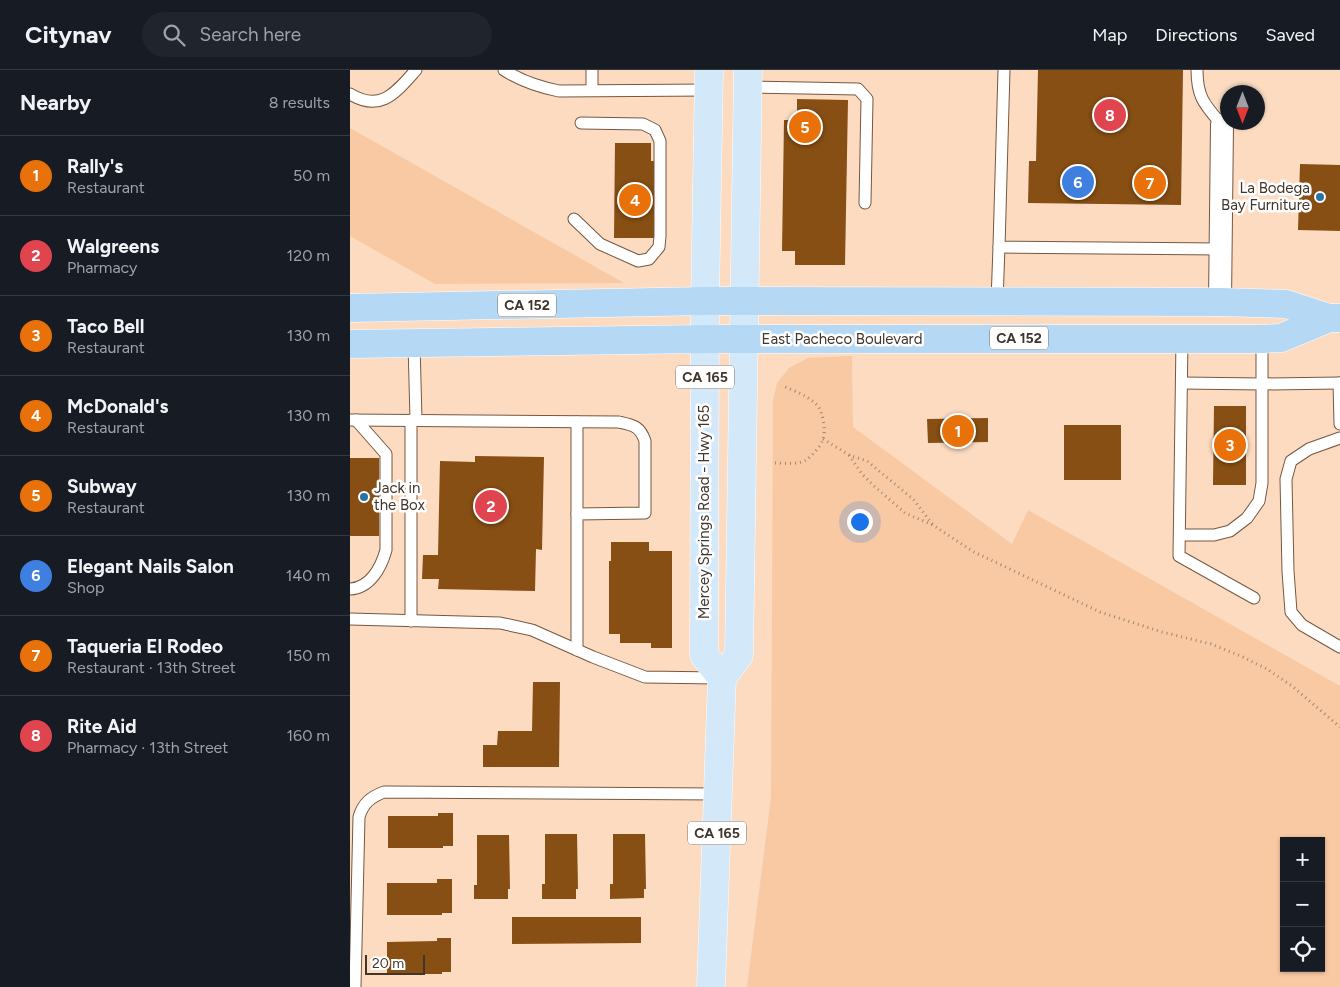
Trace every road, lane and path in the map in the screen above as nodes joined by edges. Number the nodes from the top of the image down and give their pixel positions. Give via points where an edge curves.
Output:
1 (416, 70) edge
2 (504, 70) edge
3 (592, 70) edge
4 (1004, 70) edge
5 (1197, 70) edge
6 (748, 79) edge
7 (709, 80) edge
8 (592, 90) junction
9 (350, 94) edge
10 (581, 123) dead end
11 (1220, 123) edge
12 (1222, 130) edge
13 (865, 203) dead end
14 (574, 218) dead end
15 (999, 247) junction
16 (1220, 249) junction
17 (705, 301) junction
18 (745, 301) junction
19 (997, 302) junction
20 (1220, 302) junction
21 (350, 308) edge
22 (1334, 318) edge
23 (1068, 338) junction
24 (705, 339) junction
25 (744, 339) junction
26 (1182, 339) junction
27 (1262, 340) junction
28 (350, 344) edge
29 (414, 344) junction
30 (1182, 383) junction
31 (1340, 383) edge
32 (1262, 384) junction
33 (783, 386) dead end
34 (353, 420) edge
35 (414, 420) junction
36 (577, 422) junction
37 (1340, 424) edge
38 (1340, 438) edge
39 (823, 439) junction
40 (848, 456) junction
41 (775, 463) dead end
42 (577, 514) junction
43 (933, 525) junction
44 (1180, 535) junction
45 (350, 589) edge
46 (1254, 598) dead end
47 (350, 619) edge
48 (411, 621) junction
49 (1340, 647) edge
50 (577, 650) junction
51 (722, 678) junction
52 (1340, 727) edge
53 (718, 794) junction
54 (355, 987) edge
55 (711, 987) edge

1 - 9 lane via 398,91 383,99 361,101
2 - 8 lane via 543,88
3 - 8 lane
4 - 15 lane
5 - 11 lane via 1201,100
6 - 13 lane via 858,89 867,98
6 - 18 main road, CA 165
7 - 8 lane
7 - 17 main road, Mercey Springs Road - Hwy 165 / CA 165
10 - 14 lane via 643,124 656,130 660,142 659,247 649,260 638,261 600,244
12 - 16 street
15 - 16 lane
15 - 19 lane
16 - 20 street
17 - 18 highway, East Pacheco Boulevard / CA 152
17 - 21 highway, East Pacheco Boulevard / CA 152
17 - 24 main road, Mercey Springs Road - Hwy 165 / CA 165
18 - 19 highway, East Pacheco Boulevard / CA 152
18 - 25 main road, CA 165
19 - 20 highway, East Pacheco Boulevard / CA 152
20 - 22 highway, East Pacheco Boulevard / CA 152 via 1286,304
20 - 23 highway via 1206,317 1187,321 1103,325
22 - 27 highway, East Pacheco Boulevard / CA 152 via 1281,338
23 - 25 highway, East Pacheco Boulevard / CA 152
23 - 26 highway, East Pacheco Boulevard / CA 152
24 - 25 highway, East Pacheco Boulevard / CA 152
24 - 29 highway, East Pacheco Boulevard / CA 152
24 - 51 main road, Mercey Springs Road - Hwy 165 / CA 165 via 704,655
25 - 51 main road, CA 165 via 739,655
26 - 27 highway, East Pacheco Boulevard / CA 152
26 - 30 lane
27 - 32 lane
28 - 29 highway, East Pacheco Boulevard / CA 152
29 - 35 lane
30 - 32 lane
30 - 44 lane
31 - 32 lane
31 - 37 lane
32 - 44 lane via 1262,483 1259,501 1247,518 1230,530 1214,536
33 - 39 path via 806,396 819,407 823,416
34 - 35 lane
34 - 45 lane via 386,454 386,550 372,579 359,588
35 - 36 lane
35 - 48 lane
36 - 42 lane
36 - 42 lane via 634,425 642,432 645,441 645,513
38 - 49 lane via 1309,448 1291,461 1286,479 1291,612 1302,625
39 - 40 path
39 - 41 path via 805,460
40 - 43 path via 862,474 905,513
40 - 43 path via 867,461 913,499
42 - 50 lane
43 - 52 path via 994,563 1100,612 1211,644 1243,657 1292,686
44 - 46 lane via 1179,556
47 - 48 lane
48 - 50 lane via 500,623 532,630
50 - 51 lane via 645,677
51 - 53 main road, CA 165
53 - 54 lane via 384,792 372,797 361,808 358,817
53 - 55 main road, CA 165

